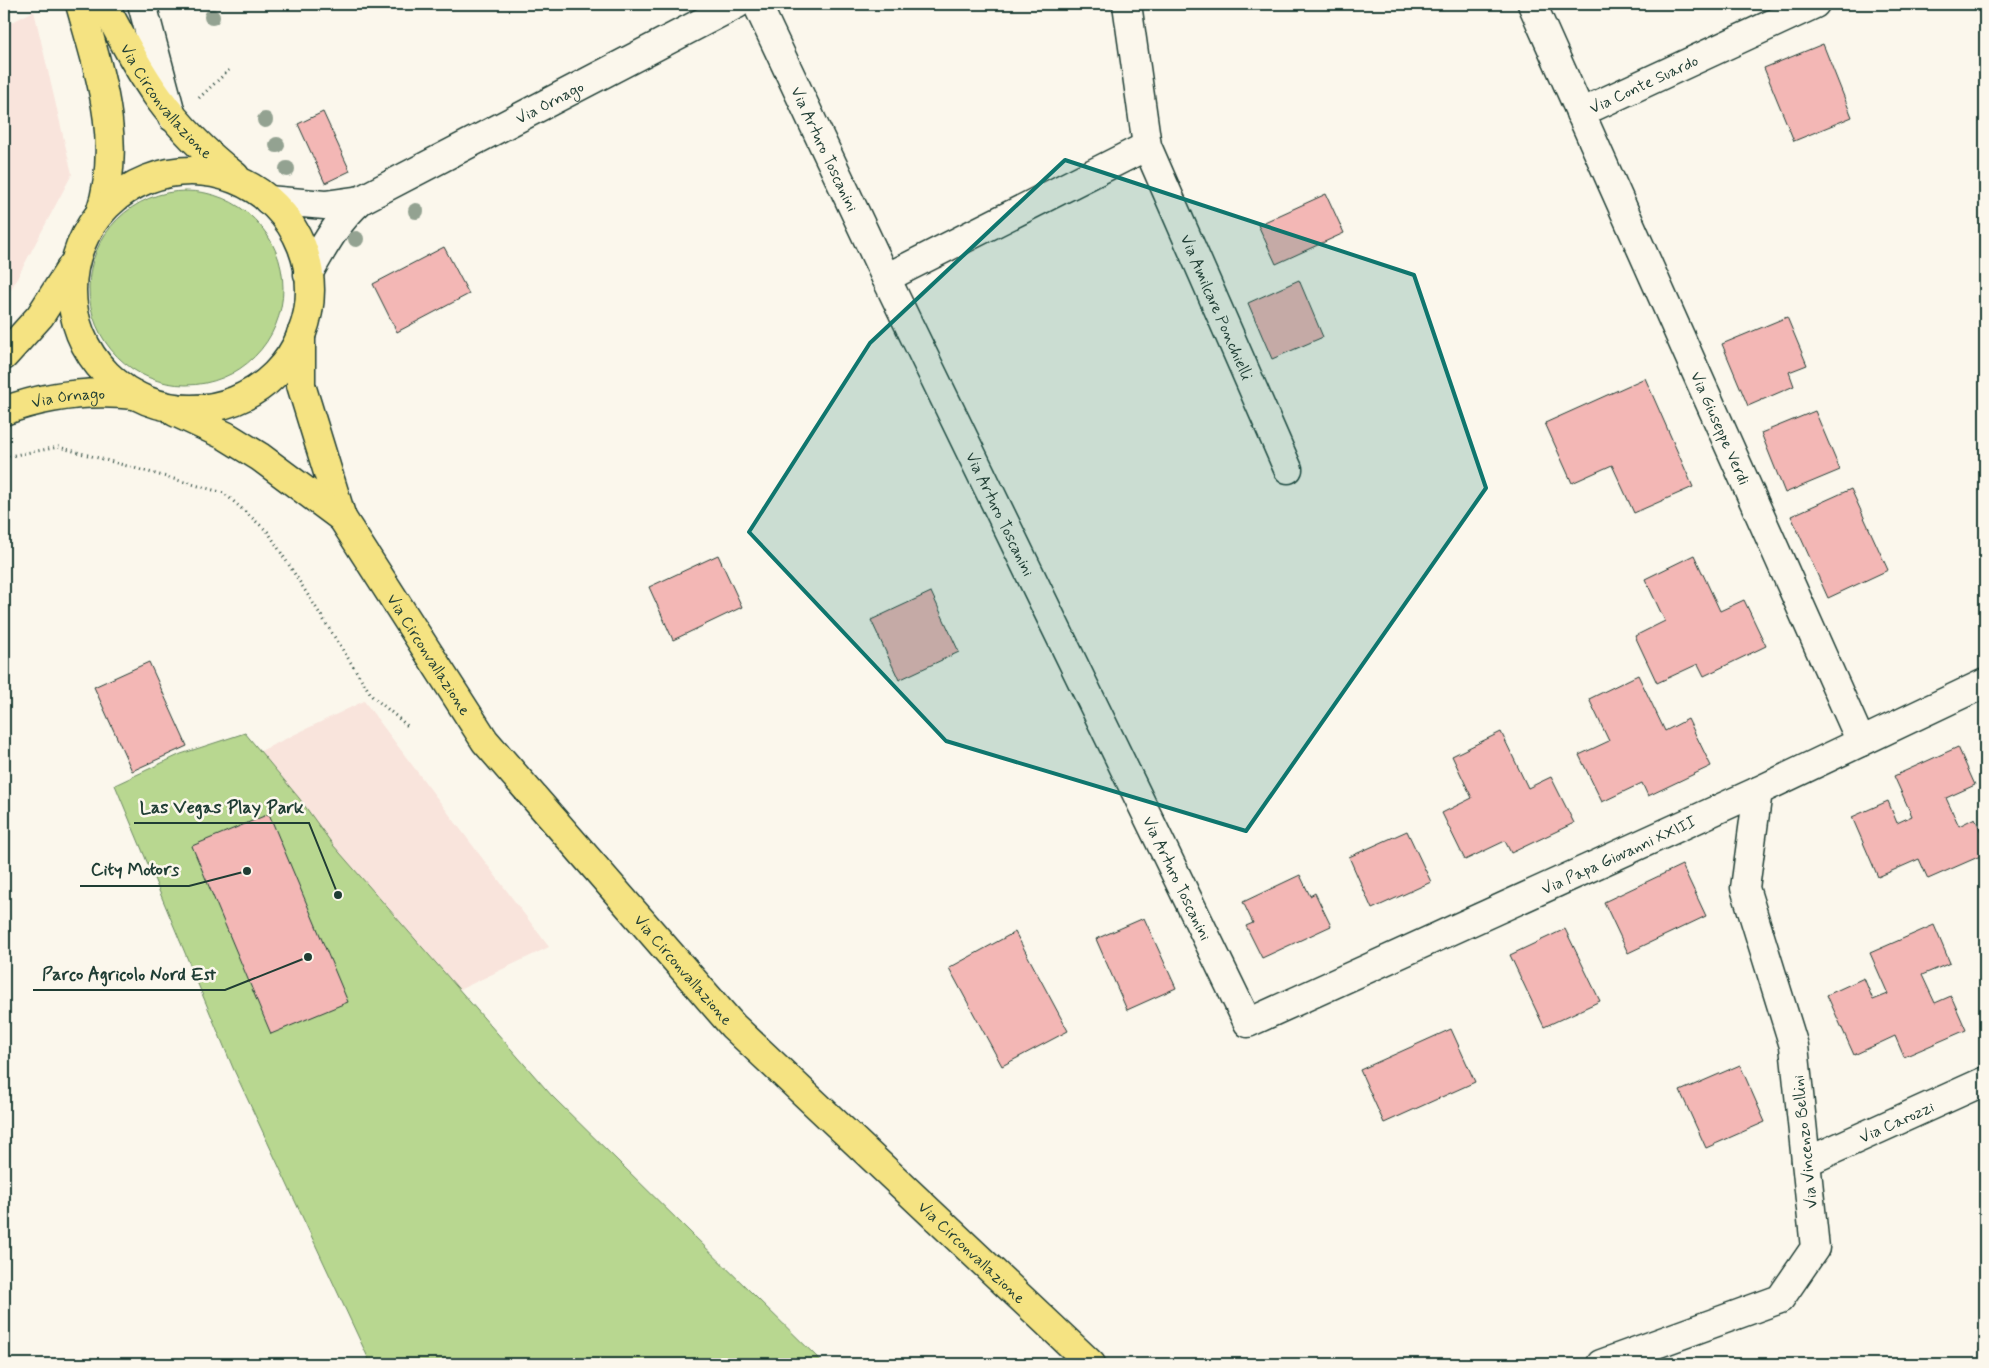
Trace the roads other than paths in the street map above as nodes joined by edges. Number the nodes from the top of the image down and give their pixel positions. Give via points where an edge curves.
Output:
1 (80, 4) edge
2 (104, 4) edge
3 (142, 4) edge
4 (737, 4) edge
5 (757, 4) edge
6 (1127, 4) edge
7 (1532, 4) edge
8 (1815, 4) edge
9 (1580, 113) junction
10 (172, 118) junction
11 (1147, 146) junction
12 (257, 192) junction
13 (361, 200) junction
14 (100, 213) junction
15 (75, 261) junction
16 (308, 274) junction
17 (886, 278) junction
18 (301, 334) junction
19 (4, 356) edge
20 (145, 399) junction
21 (4, 411) edge
22 (1288, 468) dead end
23 (342, 518) junction
24 (1985, 683) edge
25 (1861, 742) junction
26 (1758, 791) junction
27 (1248, 1023) joint
28 (1985, 1081) edge
29 (1806, 1162) junction
30 (1091, 1364) edge
31 (1601, 1364) edge

1 - 14 main road, Via Circonvallazione via 109,117 108,178
2 - 10 main road, Via Circonvallazione via 142,75
3 - 10 street
4 - 13 street, Via Ornago
5 - 17 street, Via Arturo Toscanini
6 - 11 street, Via Amilcare Ponchielli
7 - 9 street, Via Conte Suardo
8 - 9 street, Via Conte Suardo
9 - 25 street, Via Giuseppe Verdi
10 - 12 main road, Via Circonvallazione via 205,151
11 - 17 street
11 - 22 street, Via Amilcare Ponchielli
12 - 13 street, Via Ornago via 326,205
12 - 14 main road, Via Circonvallazione via 223,175 168,173 128,188
12 - 16 main road, Via Circonvallazione via 285,217 295,232
13 - 16 street, Via Ornago via 330,234
14 - 15 main road, Via Circonvallazione via 84,238
15 - 19 main road via 40,316
15 - 20 main road, Via Circonvallazione via 72,302 83,340 107,374
16 - 18 main road, Via Circonvallazione via 309,300
17 - 27 street, Via Arturo Toscanini
18 - 20 main road, Via Circonvallazione via 280,369 246,396 202,408 179,408
18 - 23 main road, Via Circonvallazione via 301,385
20 - 21 main road, Via Ornago via 69,393
20 - 23 main road, Via Circonvallazione via 206,426 254,453
23 - 30 main road, Via Circonvallazione via 485,741 734,1026
24 - 25 street, Via Papa Giovanni XXIII
25 - 26 street, Via Papa Giovanni XXIII
26 - 27 street, Via Papa Giovanni XXIII
26 - 29 street, Via Vincenzo Bellini via 1746,888 1794,1046
28 - 29 street, Via Carozzi
29 - 31 street, Via Vincenzo Bellini via 1815,1248 1780,1299

